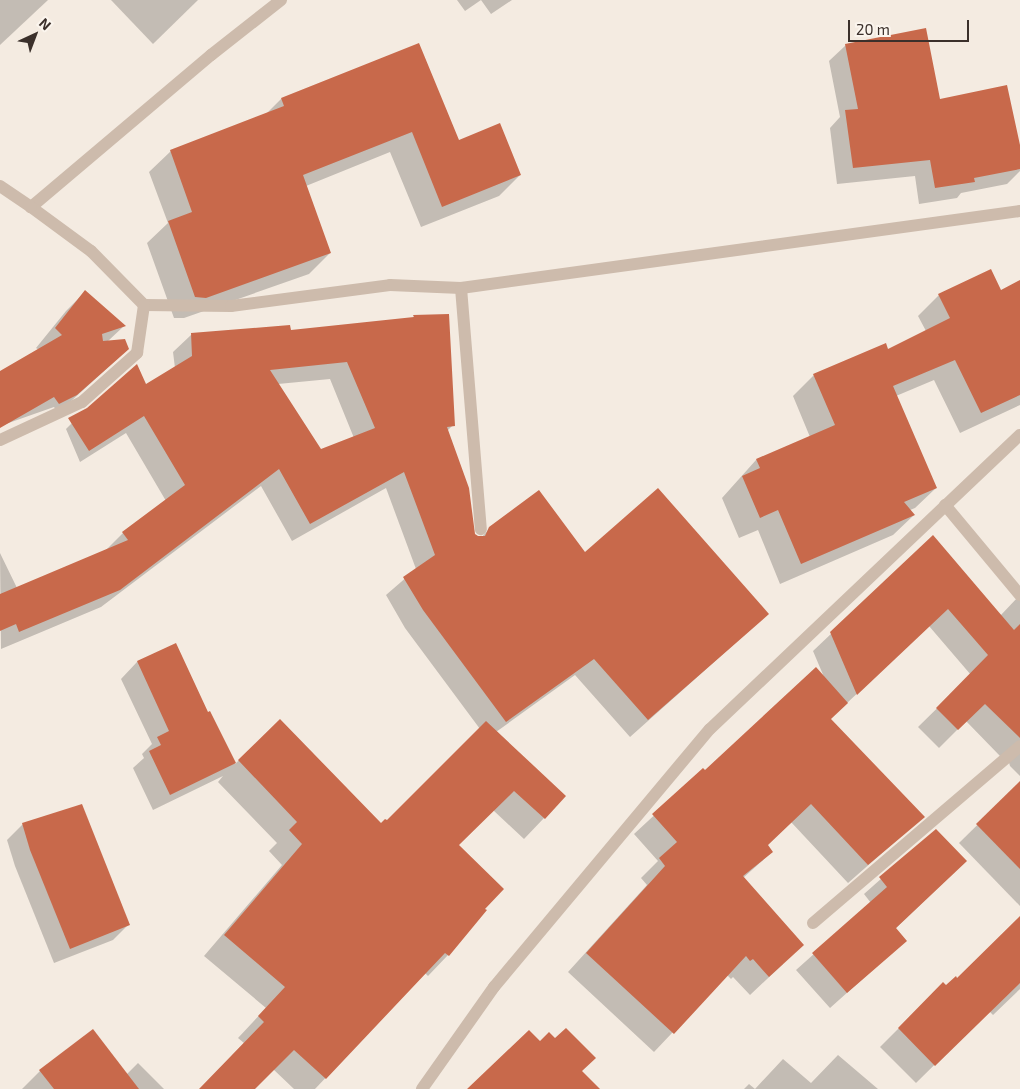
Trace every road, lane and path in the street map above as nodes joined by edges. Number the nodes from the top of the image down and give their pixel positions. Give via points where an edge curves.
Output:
1 (281, 0) edge
2 (0, 186) edge
3 (31, 207) junction
4 (1020, 211) edge
5 (461, 288) junction
6 (144, 305) junction
7 (1020, 435) edge
8 (0, 440) edge
9 (945, 505) junction
10 (481, 529) dead end
11 (1020, 595) edge
12 (1020, 746) edge
13 (814, 923) dead end
14 (422, 1089) edge

1 - 3 street
2 - 3 street
3 - 6 street via 91,251
4 - 5 street
5 - 6 street via 390,285 231,306
5 - 10 street
6 - 8 street via 137,353 82,402
7 - 9 street
9 - 11 street
9 - 14 street via 710,729 494,987
12 - 13 street

